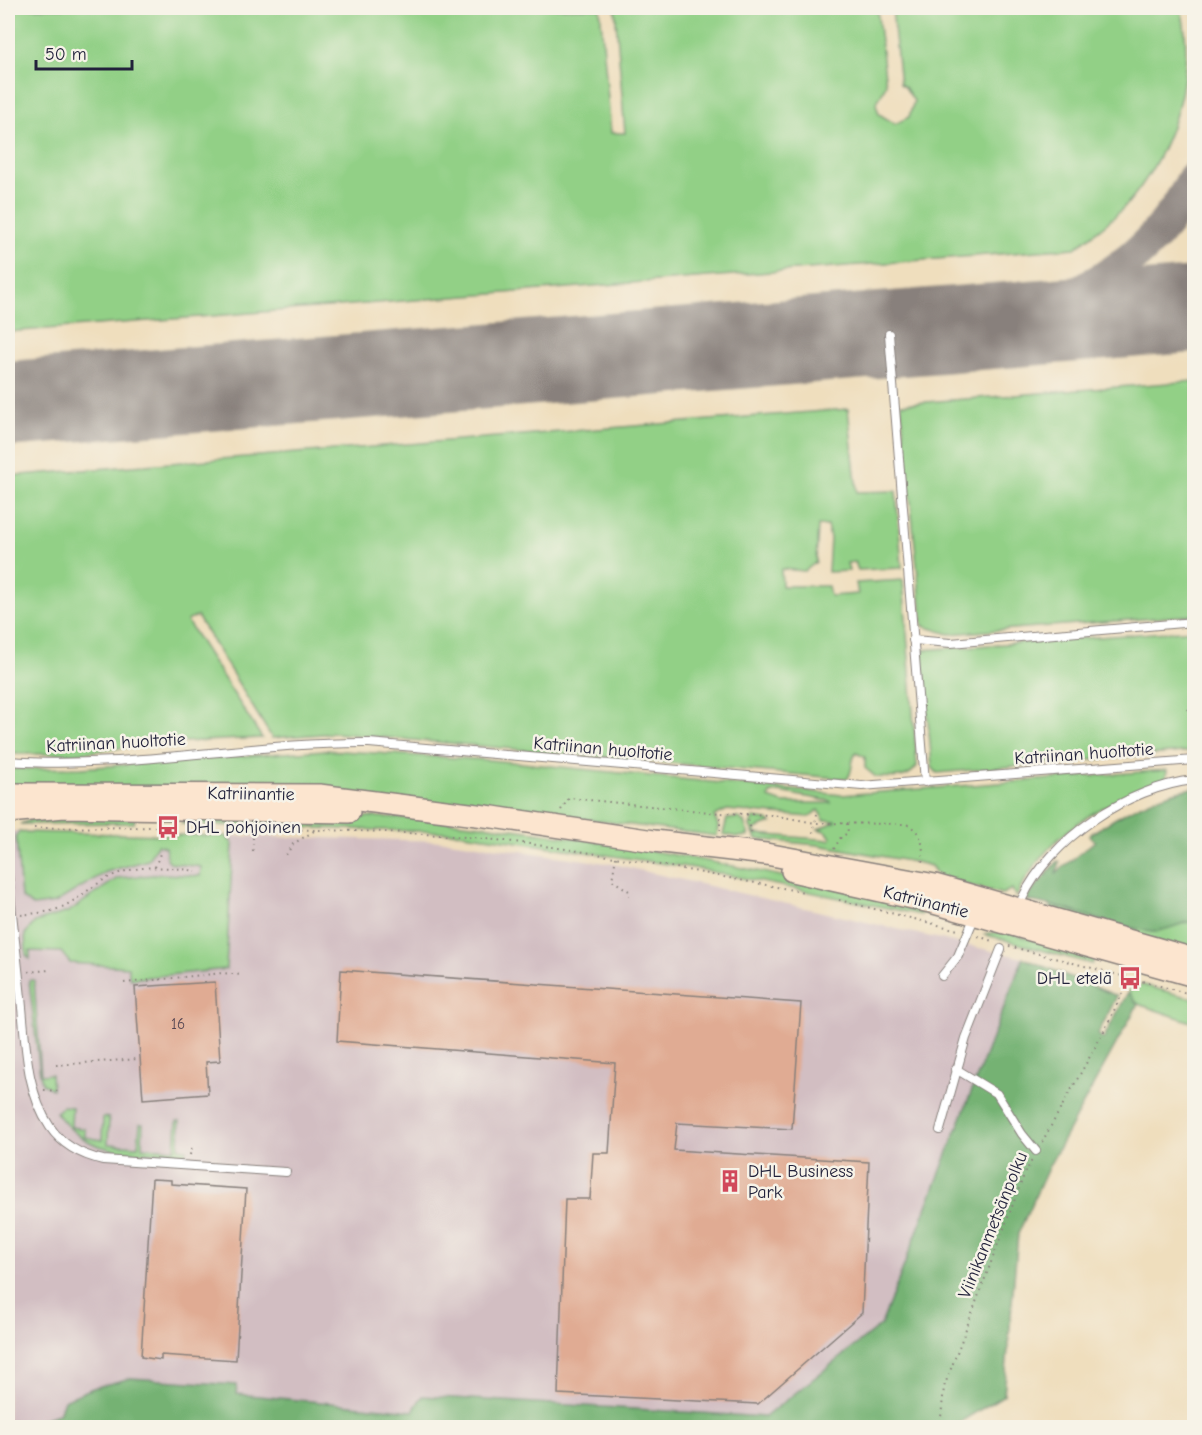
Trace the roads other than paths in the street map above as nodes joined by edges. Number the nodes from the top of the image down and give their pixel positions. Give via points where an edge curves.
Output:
1 (889, 334) dead end
2 (1194, 622) edge
3 (913, 640) junction
4 (1194, 760) edge
5 (8, 761) edge
6 (1194, 780) edge
7 (925, 782) junction
8 (8, 794) edge
9 (8, 812) edge
10 (493, 817) junction
11 (8, 874) edge
12 (1022, 899) dead end
13 (975, 915) junction
14 (1001, 949) dead end
15 (1194, 959) edge
16 (942, 976) dead end
17 (1194, 976) edge
18 (956, 1069) junction
19 (940, 1130) dead end
20 (1036, 1151) road end
21 (286, 1172) dead end

1 - 3 lane
2 - 3 lane via 951,643
3 - 7 lane
4 - 7 lane, Katriinan huoltotie
5 - 7 lane, Katriinan huoltotie via 92,761 300,744 369,743 829,785
6 - 12 lane via 1138,797 1094,818 1041,868
8 - 10 main road, Katriinantie via 320,795
9 - 10 main road, Katriinantie via 64,807 323,810
10 - 13 main road, Katriinantie via 844,867
11 - 21 lane via 32,1083 37,1104 51,1129 71,1149 103,1160
13 - 15 main road, Katriinantie
13 - 16 lane via 958,956
13 - 17 main road, Katriinantie
14 - 18 lane
18 - 19 lane
18 - 20 lane via 997,1094

